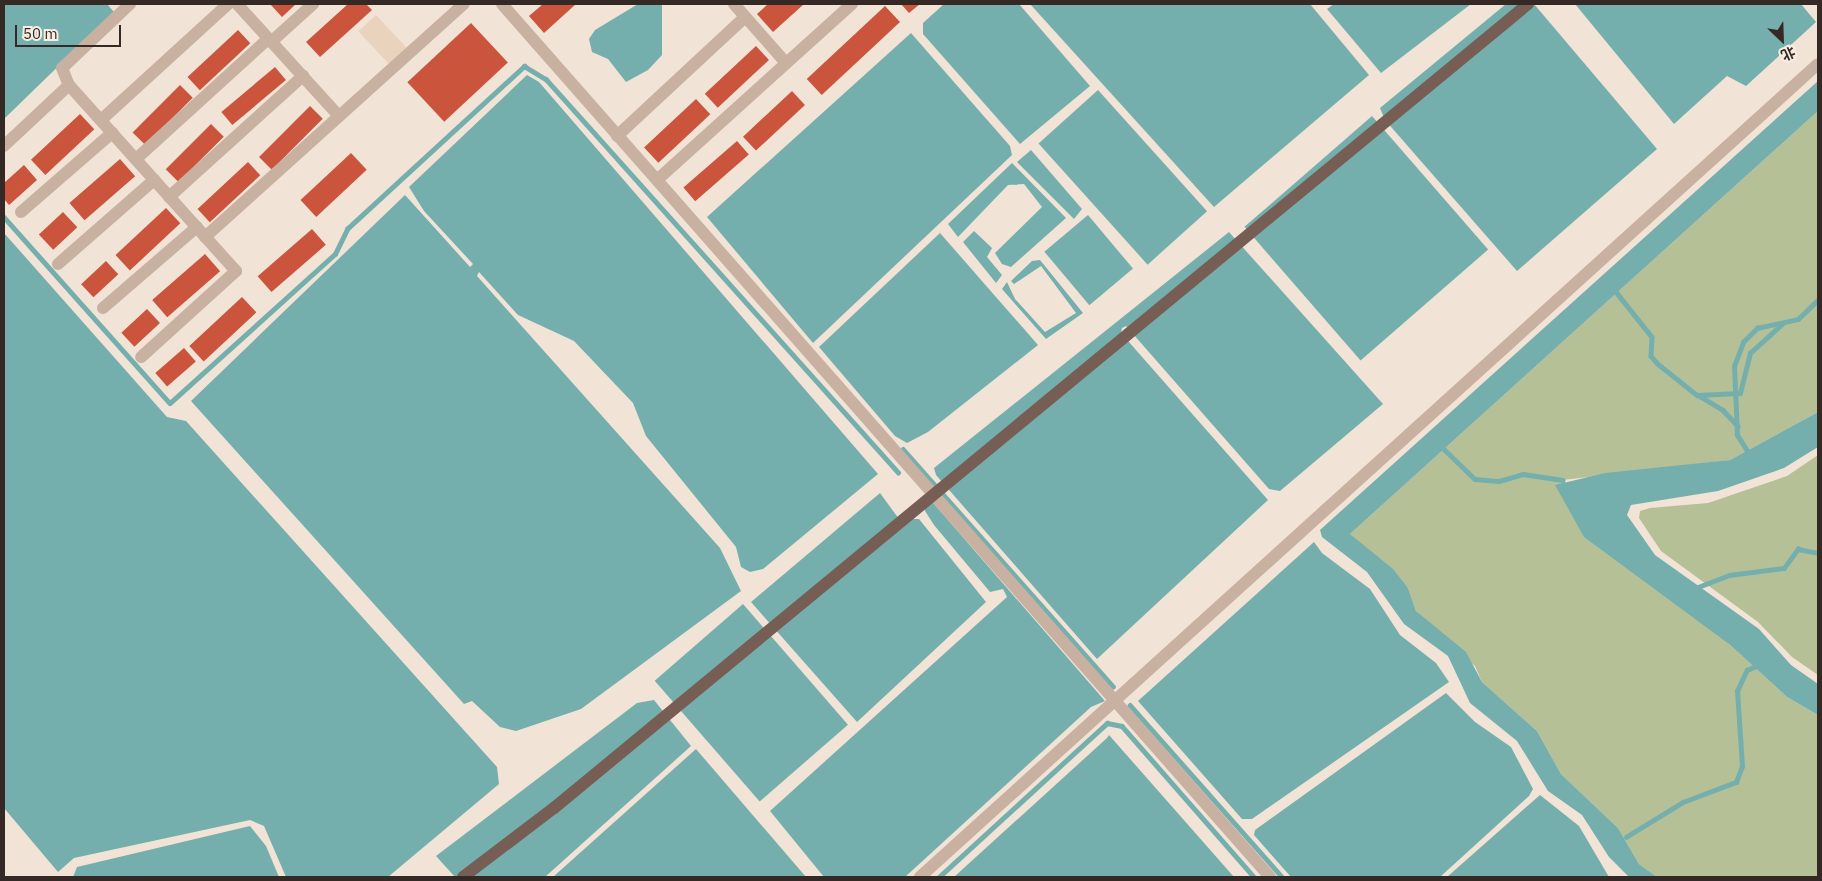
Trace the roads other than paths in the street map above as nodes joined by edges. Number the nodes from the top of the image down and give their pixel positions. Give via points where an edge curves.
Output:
1 (130, 4) edge
2 (228, 4) edge
3 (236, 4) edge
4 (312, 4) edge
5 (464, 4) edge
6 (502, 4) edge
7 (734, 4) edge
8 (852, 4) edge
9 (1528, 4) edge
10 (744, 18) junction
11 (270, 40) junction
12 (786, 63) junction
13 (1818, 64) edge
14 (303, 76) junction
15 (69, 85) junction
16 (339, 116) junction
17 (101, 120) junction
18 (112, 133) junction
19 (617, 136) junction
20 (4, 146) edge
21 (136, 159) junction
22 (154, 180) junction
23 (657, 180) junction
24 (169, 197) junction
25 (21, 212) dead end
26 (196, 227) junction
27 (205, 237) junction
28 (58, 264) dead end
29 (103, 308) dead end
30 (141, 357) dead end
31 (937, 492) junction
32 (1113, 701) junction
33 (463, 877) edge
34 (920, 877) edge
35 (1270, 877) edge

1 - 15 street via 62,68
2 - 17 street
3 - 11 street
4 - 11 street
5 - 16 street
6 - 19 street
7 - 10 street
8 - 12 street
9 - 31 main road
10 - 12 street
10 - 19 street
11 - 14 street
11 - 21 street
12 - 23 street
13 - 32 street
14 - 16 street
14 - 24 street
15 - 17 street
15 - 20 street
16 - 27 street
17 - 18 street
18 - 21 street
18 - 25 street
19 - 23 street
21 - 22 street
22 - 24 street
22 - 28 street
23 - 31 street
24 - 26 street
26 - 27 street
26 - 29 street
27 - 30 street via 236,271
31 - 32 street
31 - 33 main road via 554,808
32 - 34 street
32 - 35 street

